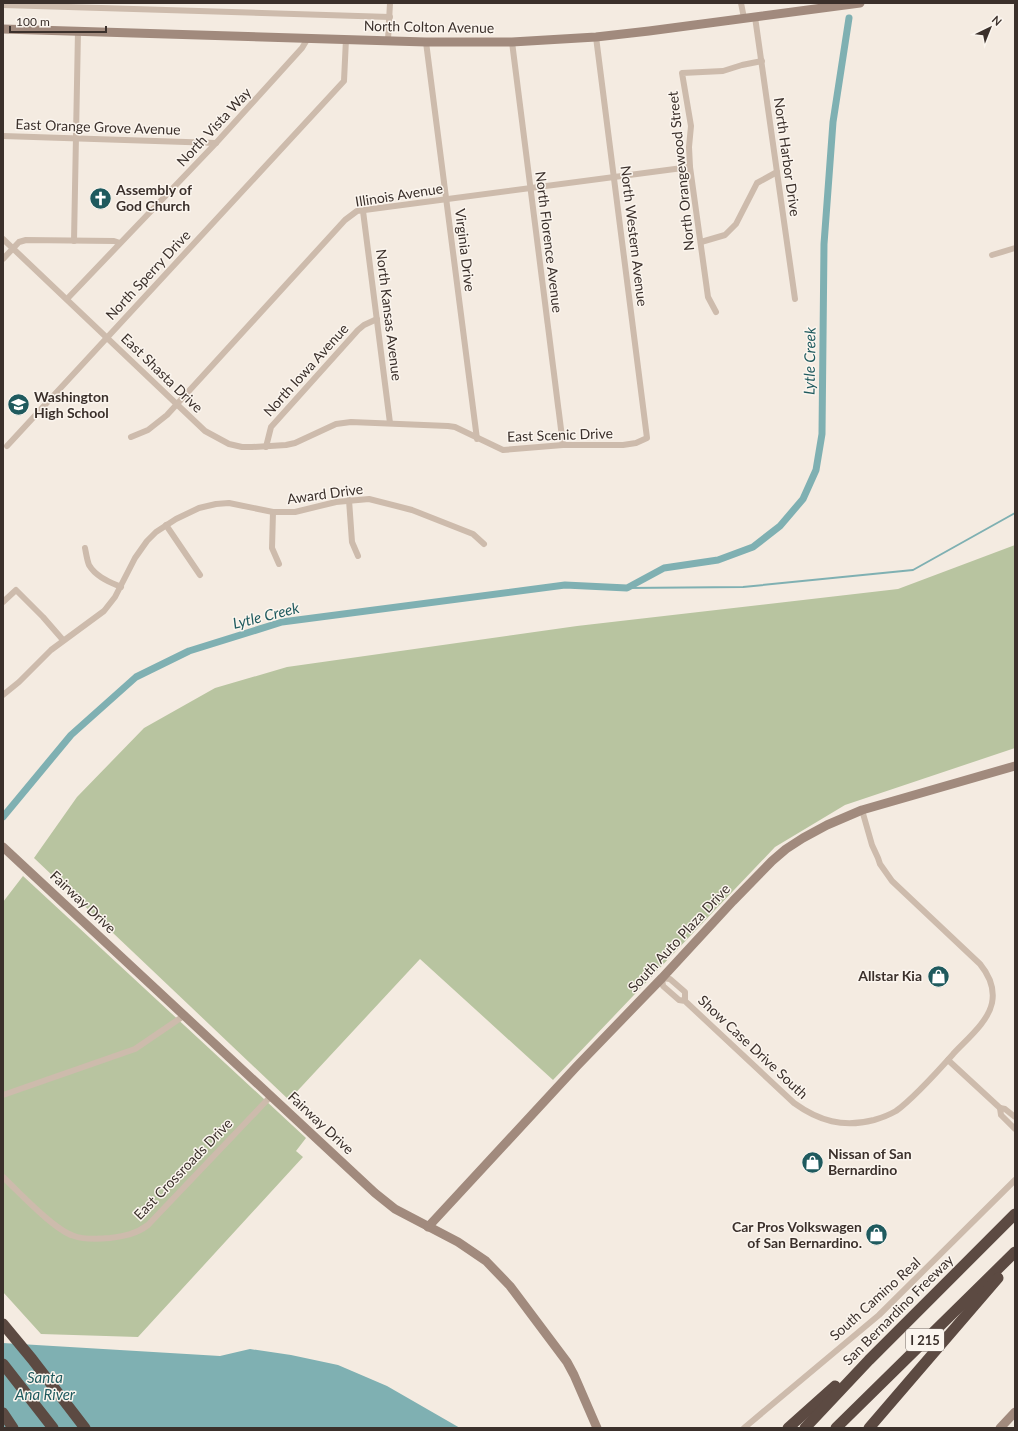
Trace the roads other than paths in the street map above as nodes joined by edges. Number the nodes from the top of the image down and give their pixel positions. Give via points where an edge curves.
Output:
1 (390, 3) edge
2 (741, 3) edge
3 (856, 4) edge
4 (3, 5) edge
5 (175, 6) edge
6 (390, 17) junction
7 (755, 17) junction
8 (744, 18) junction
9 (3, 29) edge
10 (78, 32) junction
11 (596, 37) junction
12 (308, 38) junction
13 (346, 39) junction
14 (388, 40) junction
15 (426, 42) junction
16 (512, 42) junction
17 (762, 61) junction
18 (3, 136) edge
19 (75, 138) junction
20 (216, 143) junction
21 (690, 167) junction
22 (777, 172) junction
23 (615, 178) junction
24 (530, 188) junction
25 (447, 199) junction
26 (363, 211) junction
27 (3, 239) edge
28 (74, 241) junction
29 (701, 242) junction
30 (120, 243) junction
31 (13, 248) junction
32 (1015, 248) edge
33 (992, 255) dead end
34 (3, 259) edge
35 (67, 299) junction
36 (795, 299) dead end
37 (716, 312) dead end
38 (377, 319) junction
39 (108, 337) junction
40 (177, 404) junction
41 (390, 423) junction
42 (131, 437) dead end
43 (647, 438) joint
44 (478, 439) junction
45 (563, 445) junction
46 (7, 446) dead end
47 (266, 447) junction
48 (349, 500) junction
49 (273, 512) junction
50 (166, 526) junction
51 (484, 544) dead end
52 (85, 548) dead end
53 (358, 556) dead end
54 (279, 564) dead end
55 (200, 575) dead end
56 (121, 587) junction
57 (3, 602) edge
58 (63, 640) junction
59 (3, 695) edge
60 (1015, 766) edge
61 (862, 810) junction
62 (3, 847) edge
63 (662, 978) junction
64 (685, 1001) junction
65 (185, 1016) junction
66 (948, 1060) junction
67 (3, 1095) edge
68 (271, 1096) junction
69 (1000, 1108) junction
70 (1015, 1117) edge
71 (1015, 1129) edge
72 (3, 1177) edge
73 (1015, 1180) edge
74 (1015, 1214) edge
75 (428, 1227) junction
76 (1015, 1252) edge
77 (1015, 1257) edge
78 (3, 1324) edge
79 (869, 1360) junction
80 (3, 1364) edge
81 (1015, 1412) edge
82 (3, 1413) edge
83 (13, 1428) edge
84 (53, 1428) edge
85 (85, 1428) edge
86 (597, 1428) edge
87 (744, 1428) edge
88 (788, 1428) edge
89 (804, 1428) edge
90 (836, 1428) edge
91 (869, 1428) edge
92 (1000, 1428) edge

1 - 6 street
2 - 8 street
3 - 7 street, North Colton Avenue
4 - 5 street, North Colton Avenue
5 - 6 street, North Colton Avenue
6 - 14 street
7 - 8 street, North Colton Avenue
7 - 17 street, North Harbor Drive
8 - 11 street, North Colton Avenue
9 - 10 street, North Colton Avenue
10 - 12 street, North Colton Avenue
10 - 19 street
11 - 16 street, North Colton Avenue
11 - 23 street, North Western Avenue
12 - 13 street, North Colton Avenue
12 - 20 street, North Vista Way via 302,48
13 - 14 street, North Colton Avenue
13 - 39 street, North Sperry Drive via 344,81
14 - 15 street, North Colton Avenue
15 - 16 street, North Colton Avenue
15 - 25 street, Virginia Drive
16 - 24 street, North Florence Avenue
17 - 21 street, North Orangewood Street via 724,71 682,73 691,126
17 - 22 street, North Harbor Drive
18 - 19 street, East Orange Grove Avenue
19 - 20 street, East Orange Grove Avenue
19 - 28 street
20 - 30 street, North Vista Way
21 - 23 street, Illinois Avenue
21 - 29 street, North Orangewood Street
22 - 29 street via 757,183 736,224 725,234
22 - 36 street, North Harbor Drive
23 - 24 street, Illinois Avenue
23 - 43 street, North Western Avenue
24 - 25 street, Illinois Avenue
24 - 45 street, North Florence Avenue
25 - 26 street, Illinois Avenue
25 - 44 street, Virginia Drive
26 - 38 street, North Kansas Avenue
26 - 40 street, Illinois Avenue via 357,211 345,220
27 - 31 street, East Shasta Drive
28 - 30 street
28 - 31 street via 26,240
29 - 37 street, North Orangewood Street via 708,297
30 - 35 street, North Vista Way
31 - 34 street
31 - 35 street, East Shasta Drive
32 - 33 street
35 - 39 street, East Shasta Drive
38 - 41 street, North Kansas Avenue
38 - 47 street, North Iowa Avenue via 358,330 271,427
39 - 40 street, East Shasta Drive
39 - 46 street, North Sperry Drive
40 - 42 street, Illinois Avenue via 156,425
40 - 47 street, East Shasta Drive via 205,431 229,444
41 - 44 street, East Scenic Drive via 455,427
41 - 47 street, East Scenic Drive via 336,424 295,443
43 - 45 street, East Scenic Drive via 623,445
44 - 45 street, East Scenic Drive via 503,450
48 - 49 street, Award Drive via 295,512
48 - 51 street, Award Drive via 369,499 412,510 473,534
48 - 53 street via 352,542
49 - 50 street, Award Drive via 229,503 216,504 192,510
49 - 54 street via 272,548
50 - 55 street
50 - 56 street, Award Drive via 143,545
52 - 56 street via 89,564 94,571
56 - 58 street, Award Drive via 104,611
57 - 58 street via 16,590
58 - 59 street, Award Drive
60 - 61 street, South Auto Plaza Drive
61 - 63 street, South Auto Plaza Drive via 803,838 772,861
61 - 66 street, Show Case Drive South via 880,864 892,881 980,964 990,981 992,1004 986,1018
62 - 65 street, Fairway Drive
63 - 64 street, Show Case Drive South via 663,986 679,1000
63 - 64 street, Show Case Drive South via 670,979 685,992
63 - 75 street, South Auto Plaza Drive
64 - 66 street, Show Case Drive South via 794,1103 818,1118 831,1121 849,1124 891,1114 906,1103
65 - 67 street via 135,1049
65 - 68 street, Fairway Drive
66 - 69 street
68 - 72 street, East Crossroads Drive via 148,1225 132,1234 103,1239 74,1236 64,1232
68 - 75 street, Fairway Drive via 375,1193 395,1209
69 - 70 street
69 - 71 street via 1001,1115
73 - 87 street, South Camino Real via 879,1315
74 - 79 highway, San Bernardino Freeway / I 215
75 - 86 street, Fairway Drive via 478,1255 510,1286 567,1362
76 - 90 highway, I 215
77 - 91 highway
78 - 85 highway
79 - 88 highway via 839,1382
79 - 89 highway, San Bernardino Freeway / I 215
80 - 84 highway
81 - 92 street
82 - 83 highway

